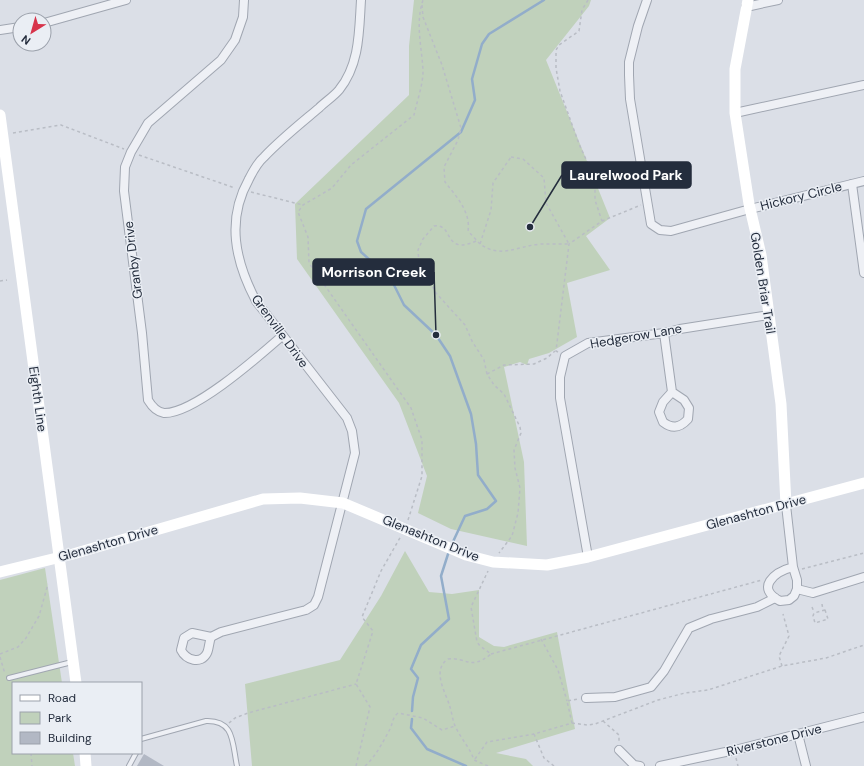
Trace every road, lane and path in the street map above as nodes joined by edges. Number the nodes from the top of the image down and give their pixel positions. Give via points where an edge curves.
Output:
1 (126, 0) edge
2 (244, 0) edge
3 (361, 0) edge
4 (423, 0) edge
5 (588, 0) edge
6 (648, 0) edge
7 (778, 0) edge
8 (422, 3) junction
9 (747, 4) edge
10 (52, 21) edge
11 (12, 28) edge
12 (0, 30) edge
13 (864, 85) edge
14 (736, 113) junction
15 (0, 115) edge
16 (13, 133) dead end
17 (131, 152) junction
18 (864, 181) edge
19 (852, 184) junction
20 (243, 190) junction
21 (303, 205) junction
22 (641, 205) dead end
23 (750, 209) junction
24 (602, 221) junction
25 (476, 241) junction
26 (480, 244) junction
27 (569, 244) junction
28 (864, 273) edge
29 (6, 280) dead end
30 (0, 281) edge
31 (769, 315) junction
32 (664, 333) junction
33 (282, 336) junction
34 (556, 351) junction
35 (560, 353) dead end
36 (487, 374) junction
37 (672, 392) junction
38 (864, 483) edge
39 (343, 503) junction
40 (786, 505) junction
41 (406, 529) junction
42 (864, 553) edge
43 (498, 555) dead end
44 (59, 557) junction
45 (588, 557) junction
46 (793, 567) junction
47 (488, 570) dead end
48 (0, 572) edge
49 (774, 575) junction
50 (864, 577) edge
51 (48, 584) dead end
52 (797, 589) junction
53 (775, 598) junction
54 (822, 604) dead end
55 (812, 607) dead end
56 (823, 610) junction
57 (814, 613) junction
58 (783, 614) dead end
59 (210, 637) dead end
60 (541, 640) junction
61 (864, 645) edge
62 (492, 654) junction
63 (0, 655) edge
64 (73, 662) junction
65 (782, 666) junction
66 (7, 678) joint
67 (76, 682) edge
68 (356, 684) junction
69 (586, 698) joint
70 (567, 701) junction
71 (864, 717) edge
72 (603, 721) junction
73 (572, 723) junction
74 (226, 726) junction
75 (455, 726) junction
76 (534, 734) junction
77 (798, 734) junction
78 (142, 739) edge
79 (619, 750) joint
80 (31, 754) edge
81 (85, 754) edge
82 (135, 754) edge
83 (474, 760) junction
84 (32, 766) edge
85 (86, 766) edge
86 (129, 766) edge
87 (237, 766) edge
88 (356, 766) edge
89 (365, 766) edge
90 (488, 766) edge
91 (554, 766) edge
92 (640, 766) edge
93 (660, 766) edge
94 (806, 766) edge

1 - 10 street
2 - 17 street, Granby Drive via 243,17 235,40 221,60 148,123
3 - 20 street, Grenville Drive via 358,50 351,70 339,90 264,156
4 - 8 path
5 - 24 path via 582,10 579,31 556,50 556,68 579,144 595,179 595,200
6 - 23 street, Hickory Circle via 634,41 629,75 630,100 651,224 660,230 671,231
7 - 9 street
8 - 21 path via 419,17 419,47 423,72 414,114 351,165 332,188
8 - 25 path via 422,18 442,65 461,128 458,140 444,167 445,182 465,210 469,221 468,231
9 - 14 street, Golden Briar Trail via 735,69
11 - 12 street
13 - 14 street
14 - 23 street, Golden Briar Trail
15 - 44 street, Eighth Line
16 - 17 path via 61,125
17 - 20 path
17 - 33 street, Granby Drive via 125,167 124,190 148,400 151,406 163,413 177,411 192,404
18 - 19 street, Hickory Circle
19 - 23 street, Hickory Circle
19 - 28 street, Hickory Circle
20 - 21 path
20 - 33 street, Grenville Drive via 237,205 235,226 237,247 246,282 256,301
21 - 41 path via 298,212 308,237 309,263 411,408 422,440 422,476
22 - 24 path
23 - 31 street, Golden Briar Trail via 761,255
24 - 27 path
25 - 26 path
25 - 36 path via 465,245 455,244 442,226 434,226 423,239 418,257 421,269 436,293 465,325 484,360
26 - 27 path via 488,250 499,252 540,244
26 - 27 path via 491,210 493,183 511,157 522,159 544,178 546,203
27 - 34 path
29 - 30 path
31 - 32 street, Hedgerow Lane
31 - 40 street, Golden Briar Trail via 781,404
32 - 37 street
32 - 45 street, Hedgerow Lane via 588,343 566,356 560,377 560,398
33 - 39 street, Grenville Drive via 347,418 352,431 355,453
34 - 35 path
34 - 36 path via 534,364 504,365
36 - 43 path via 504,394 521,433 514,450 520,488 518,513 512,536
37 - 37 street via 662,402 659,412 663,422 673,427 684,424 688,419 689,408 684,400
38 - 40 street, Glenashton Drive
39 - 41 street, Glenashton Drive
39 - 44 street, Glenashton Drive via 300,498 263,499
39 - 59 street, Grenville Drive via 314,605 306,610
40 - 45 street, Glenashton Drive
40 - 46 street, Golden Briar Trail
41 - 45 street, Glenashton Drive via 466,555 493,562 547,566
41 - 68 path via 381,571 362,617 373,631
42 - 46 path via 803,569
44 - 48 street, Glenashton Drive
44 - 64 street, Eighth Line
46 - 49 street
46 - 52 street, Golden Briar Trail
47 - 62 path via 472,603 471,611 477,642
49 - 53 street via 768,588
49 - 60 path
50 - 52 street via 812,593
51 - 63 path via 39,616 26,638 18,648
52 - 53 street via 789,600 780,601
53 - 69 street via 757,607 711,619 689,628 664,671 651,687 615,696
54 - 56 path
55 - 57 path
56 - 57 path
56 - 57 path via 828,619 815,623
58 - 65 path via 789,636 779,656
60 - 62 path
60 - 70 path via 558,670
61 - 65 path via 826,658
62 - 75 path via 477,662 452,659 442,664 440,668 443,689
63 - 66 path
64 - 66 lane
64 - 67 street, Eighth Line
65 - 72 path via 708,690 658,700
68 - 74 path via 248,712
68 - 88 path via 370,707
69 - 70 path
70 - 73 path
71 - 77 street, Riverstone Drive
72 - 73 path via 587,726
72 - 79 path via 619,735
73 - 76 path
74 - 78 lane via 217,721 206,721
74 - 87 lane
75 - 83 path
75 - 89 path via 442,730 415,715 398,713 393,717 390,728 372,759
76 - 83 path via 487,742
76 - 91 path via 544,758
77 - 93 street, Riverstone Drive
77 - 94 street
79 - 92 street via 634,764
80 - 84 path
81 - 85 street
82 - 86 lane
83 - 90 path

